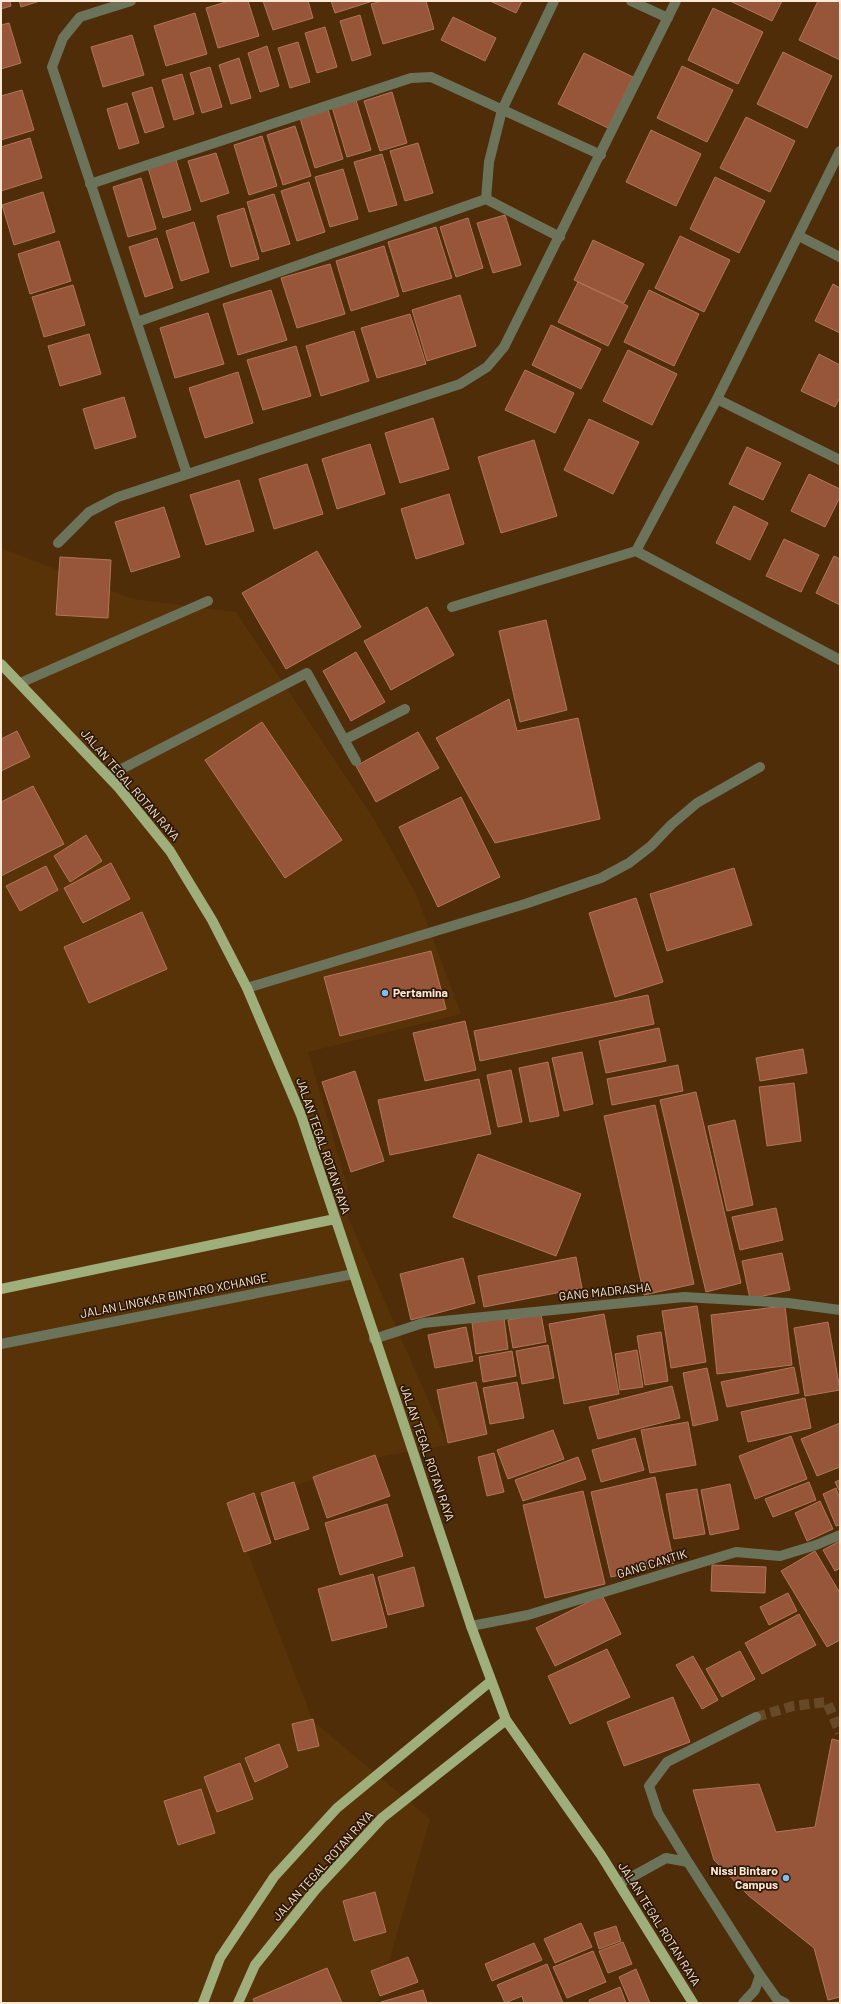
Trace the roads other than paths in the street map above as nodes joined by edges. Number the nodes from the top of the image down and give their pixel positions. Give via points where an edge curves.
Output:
1 (131, 1) edge
2 (554, 1) edge
3 (631, 1) edge
4 (676, 1) edge
5 (668, 18) junction
6 (502, 110) junction
7 (840, 151) edge
8 (600, 155) junction
9 (90, 184) junction
10 (486, 199) junction
11 (560, 236) junction
12 (799, 236) junction
13 (840, 257) edge
14 (137, 322) junction
15 (717, 399) junction
16 (840, 460) edge
17 (187, 474) junction
18 (58, 543) dead end
19 (636, 551) junction
20 (208, 601) dead end
21 (452, 607) dead end
22 (840, 660) edge
23 (1, 664) edge
24 (20, 683) junction
25 (405, 709) dead end
26 (344, 740) junction
27 (356, 761) dead end
28 (760, 767) dead end
29 (108, 776) junction
30 (247, 988) junction
31 (335, 1219) junction
32 (353, 1274) junction
33 (1, 1289) edge
34 (840, 1310) edge
35 (374, 1339) junction
36 (1, 1344) edge
37 (840, 1535) edge
38 (471, 1626) junction
39 (491, 1681) junction
40 (756, 1717) tunnel mouth
41 (506, 1720) junction
42 (688, 1862) junction
43 (619, 1884) junction
44 (760, 1975) junction
45 (204, 2003) edge
46 (238, 2003) edge
47 (693, 2003) edge
48 (743, 2003) edge
49 (785, 2003) edge

1 - 9 street via 80,17 62,38 52,67
2 - 6 street
3 - 5 street
4 - 5 street
5 - 8 street
6 - 8 street
6 - 9 street via 431,77 412,78
6 - 10 street via 489,162
7 - 12 street
8 - 11 street
9 - 14 street
10 - 11 street
10 - 14 street
11 - 17 street via 504,347 487,367 460,384
12 - 13 street
12 - 15 street
14 - 17 street
15 - 16 street
15 - 19 street
17 - 18 street via 118,497 89,512
19 - 21 street
19 - 22 street
20 - 24 street
23 - 24 main road, JALAN TEGAL ROTAN RAYA
24 - 29 main road, JALAN TEGAL ROTAN RAYA
25 - 26 street
26 - 27 street
26 - 29 street via 307,673
28 - 30 street via 697,803 651,846 629,863 601,878 525,904
29 - 30 main road, JALAN TEGAL ROTAN RAYA via 170,851 212,920
30 - 31 main road, JALAN TEGAL ROTAN RAYA via 301,1115
31 - 32 main road, JALAN TEGAL ROTAN RAYA
31 - 33 main road
32 - 35 main road, JALAN TEGAL ROTAN RAYA
32 - 36 street, JALAN LINGKAR BINTARO XCHANGE
34 - 35 street, GANG MADRASHA via 684,1297 423,1324
35 - 38 main road, JALAN TEGAL ROTAN RAYA
37 - 38 street, GANG CANTIK via 780,1556 736,1552 528,1615
38 - 39 main road, JALAN TEGAL ROTAN RAYA
39 - 41 main road, JALAN TEGAL ROTAN RAYA
39 - 45 main road, JALAN TEGAL ROTAN RAYA via 337,1808 274,1877 220,1958
40 - 42 street via 668,1762 649,1786 658,1814
41 - 43 main road, JALAN TEGAL ROTAN RAYA via 601,1854
41 - 46 main road, JALAN TEGAL ROTAN RAYA via 382,1818 316,1889 255,1965
42 - 43 street via 666,1858
42 - 44 street
43 - 47 main road, JALAN TEGAL ROTAN RAYA
44 - 48 street via 755,1990
44 - 49 street via 777,1999

